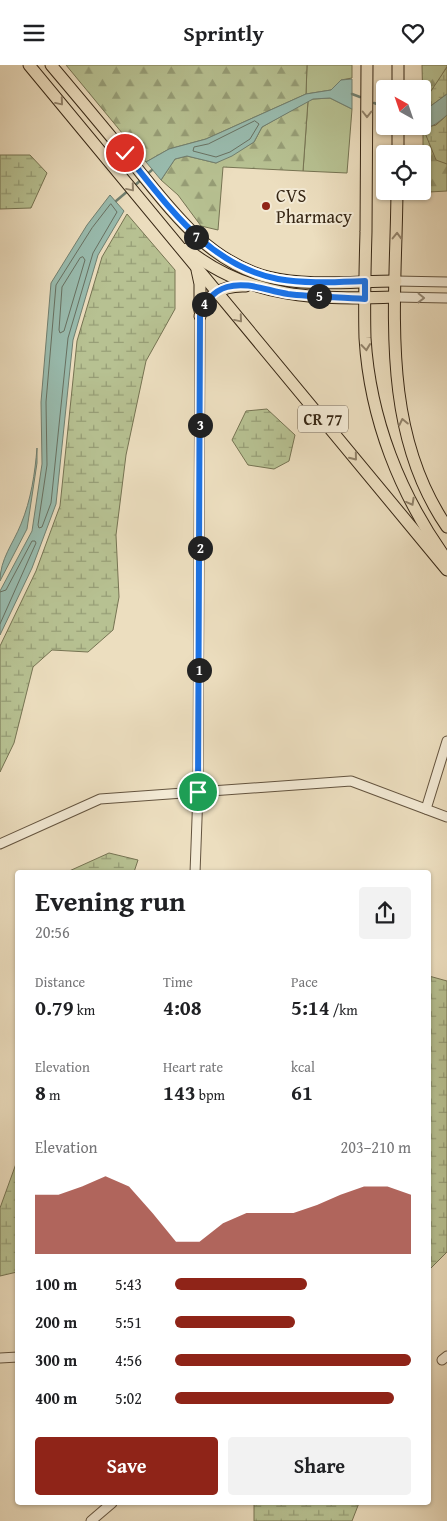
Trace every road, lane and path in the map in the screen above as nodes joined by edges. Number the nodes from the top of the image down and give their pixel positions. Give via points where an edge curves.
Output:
1 (29, 65) edge
2 (51, 65) edge
3 (367, 65) edge
4 (398, 65) edge
5 (398, 80) edge
6 (397, 200) edge
7 (172, 237) junction
8 (196, 269) junction
9 (365, 281) junction
10 (396, 281) junction
11 (447, 282) edge
12 (252, 286) junction
13 (216, 293) junction
14 (395, 297) junction
15 (447, 298) edge
16 (365, 299) junction
17 (200, 316) junction
18 (447, 527) edge
19 (447, 560) edge
20 (447, 571) edge
21 (447, 741) edge
22 (198, 792) junction
23 (426, 809) junction
24 (447, 817) edge
25 (0, 844) edge
26 (195, 870) edge
27 (15, 1357) edge
28 (0, 1358) edge
29 (110, 1505) edge
30 (91, 1521) edge

1 -> 7 main road, CR 77
2 - 9 main road via 164,200 204,244 224,258 272,278
3 -> 9 main road
4 - 5 main road
10 -> 6 main road
7 - 8 main road, CR 77
7 - 12 main road via 218,271
8 - 13 main road, CR 77
8 - 17 main road via 200,284
9 - 10 main road
9 - 16 main road
10 - 11 street
10 - 14 main road
12 - 13 main road via 229,286
12 - 16 main road via 295,295
13 - 17 main road via 204,304
13 -> 20 main road, CR 77
14 -> 15 street
14 - 16 main road
18 -> 14 main road via 426,491 411,455 403,422 394,351
16 -> 19 main road via 368,366 384,438 404,490
17 - 22 street
21 - 23 street
22 - 23 street via 350,781
22 - 25 street via 100,799
22 - 26 street
23 - 24 street
27 - 28 street
29 - 30 street

